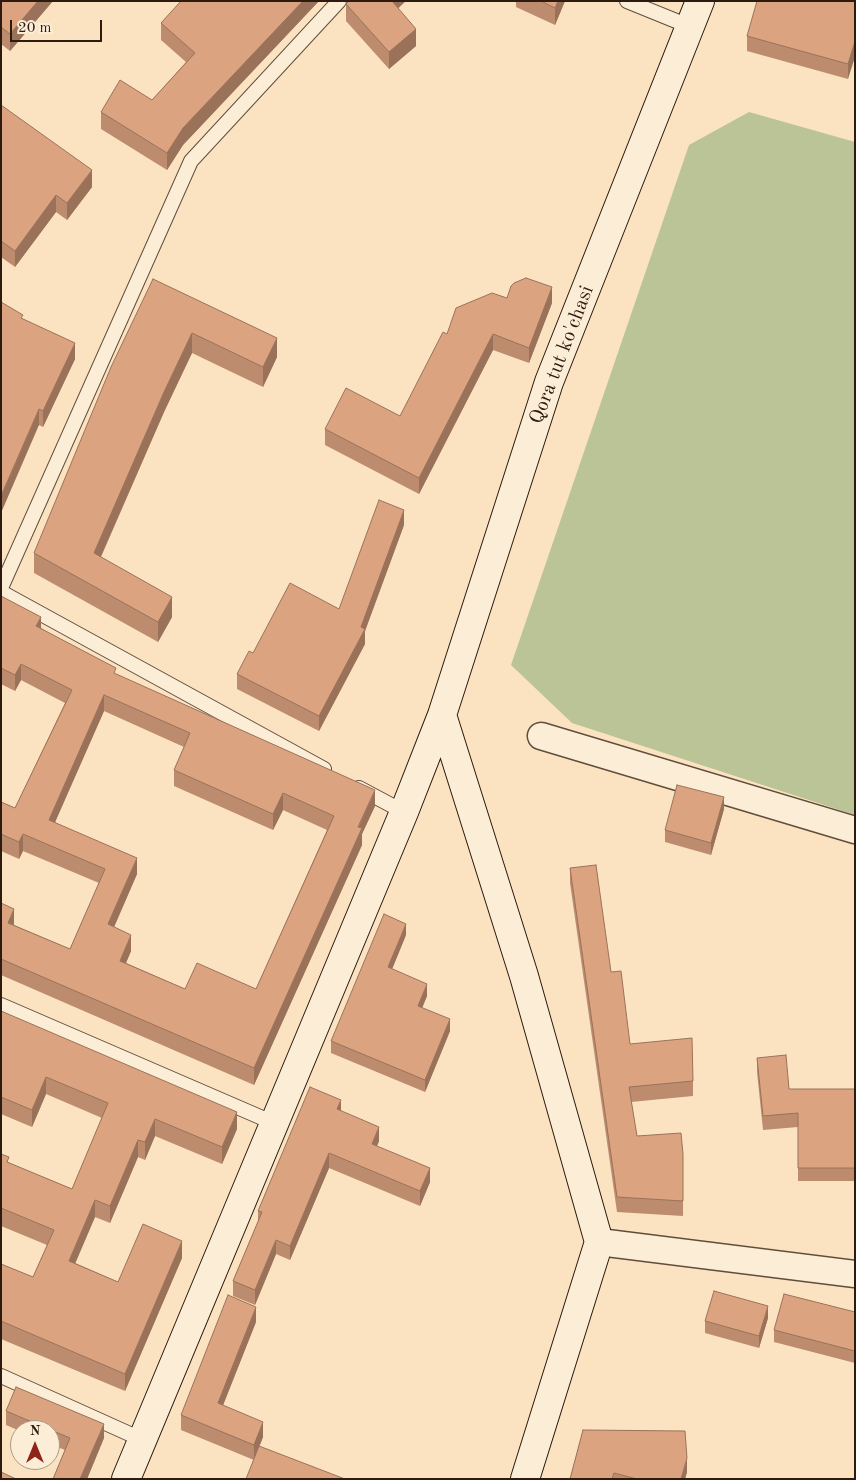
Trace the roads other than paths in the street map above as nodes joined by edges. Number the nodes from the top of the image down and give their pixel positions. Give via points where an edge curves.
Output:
1 (339, 1) edge
2 (627, 1) edge
3 (700, 1) edge
4 (691, 27) junction
5 (1, 588) edge
6 (1, 592) edge
7 (442, 714) junction
8 (542, 736) dead end
9 (334, 774) edge
10 (352, 784) edge
11 (404, 812) junction
12 (855, 830) edge
13 (1, 1005) edge
14 (274, 1123) junction
15 (599, 1242) junction
16 (855, 1274) edge
17 (1, 1376) edge
18 (143, 1440) junction
19 (126, 1479) edge
20 (525, 1479) edge

1 - 5 lane via 191,160
2 - 4 lane
3 - 4 street, Qora tut ko'chasi
4 - 7 street, Qora tut ko'chasi via 549,382
6 - 9 lane
7 - 11 street, Qora tut ko'chasi
7 - 15 street via 524,976
8 - 12 street
10 - 11 lane
11 - 14 street, Qora tut ko'chasi
13 - 14 lane
14 - 18 street, Qora tut ko'chasi
15 - 16 street
15 - 20 street
17 - 18 lane
18 - 19 street, Qora tut ko'chasi

